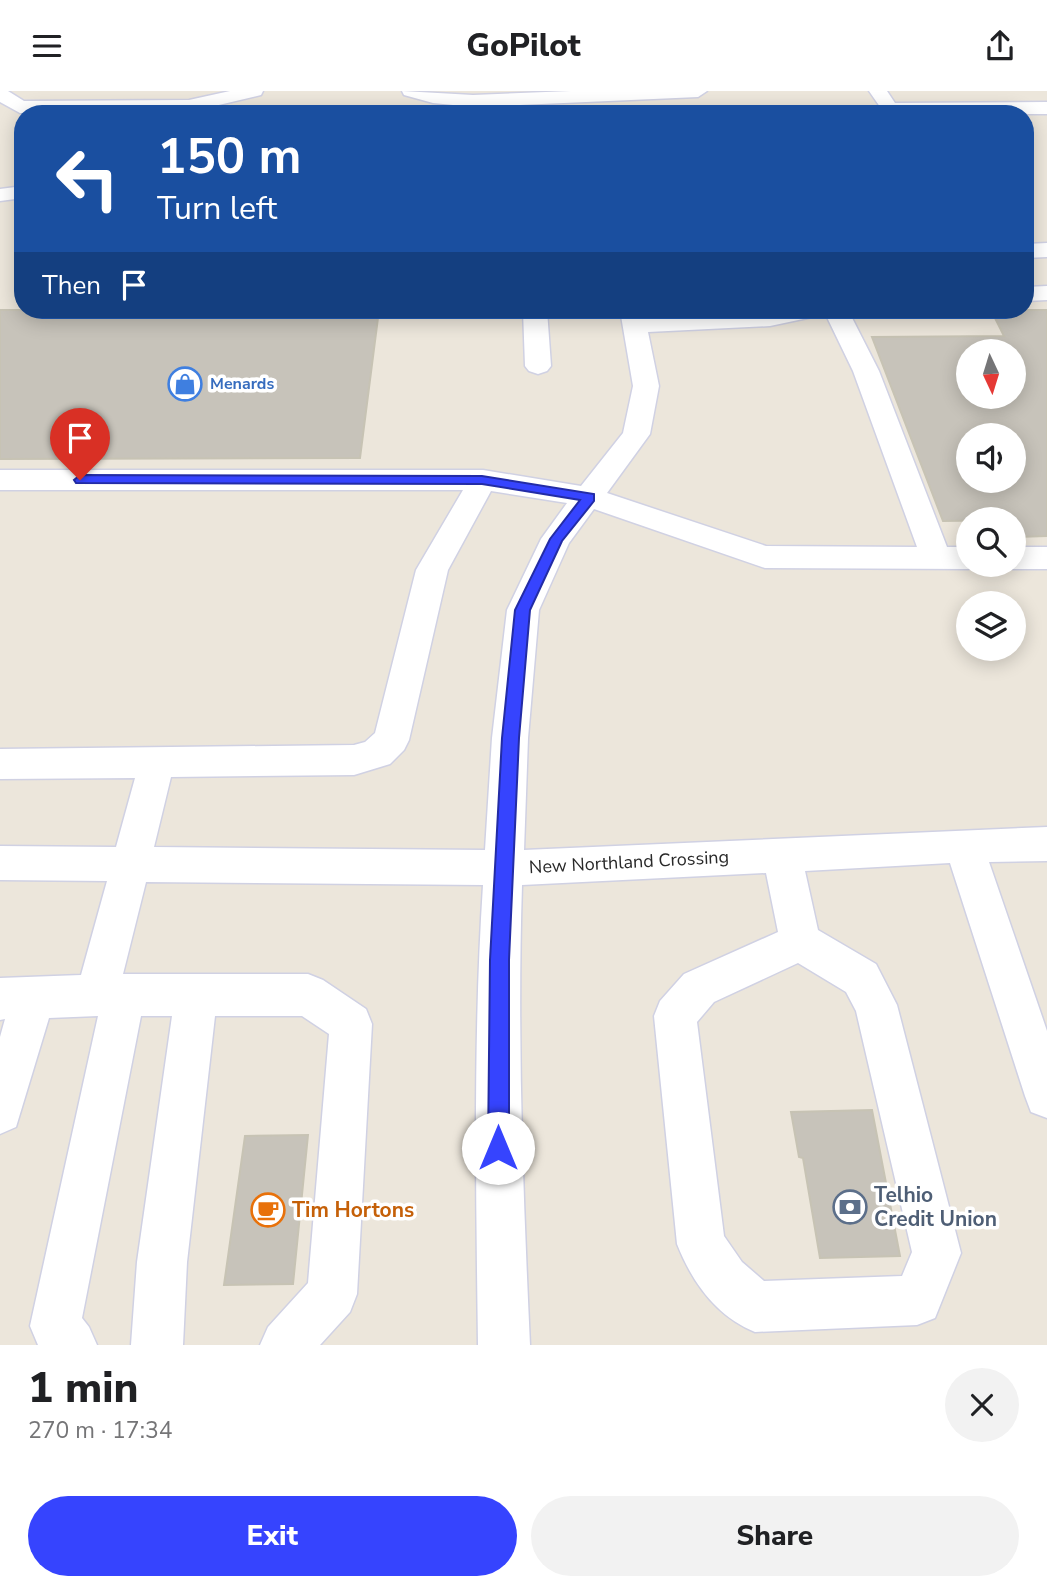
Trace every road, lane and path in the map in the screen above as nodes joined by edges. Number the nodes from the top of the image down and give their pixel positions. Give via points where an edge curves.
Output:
1 (82, 91) edge
2 (196, 91) edge
3 (254, 91) edge
4 (411, 91) edge
5 (697, 92) edge
6 (0, 94) edge
7 (214, 100) junction
8 (603, 104) edge
9 (17, 105) edge
10 (102, 105) edge
11 (192, 105) edge
12 (535, 319) edge
13 (633, 319) edge
14 (840, 319) edge
15 (538, 366) dead end
16 (0, 480) edge
17 (483, 480) junction
18 (589, 497) junction
19 (936, 558) junction
20 (956, 558) edge
21 (1026, 558) edge
22 (1047, 558) edge
23 (157, 762) junction
24 (0, 764) edge
25 (1047, 844) edge
26 (964, 846) junction
27 (782, 854) junction
28 (0, 863) edge
29 (129, 865) junction
30 (505, 868) junction
31 (800, 941) junction
32 (110, 995) junction
33 (197, 995) junction
34 (17, 998) edge
35 (1047, 1096) edge
36 (0, 1111) edge
37 (71, 1345) edge
38 (157, 1345) edge
39 (286, 1345) edge
40 (504, 1345) edge

1 - 10 street
2 - 7 street
3 - 7 street
4 - 8 street via 473,101
5 - 8 street
6 - 9 street
7 - 11 street
12 - 15 street
13 - 18 street via 646,386 635,434
14 - 19 street via 866,371
16 - 17 street
17 - 18 street
17 - 23 street via 432,570 391,740 377,753 354,759
18 - 19 street via 765,557
18 - 30 street via 556,539 523,610 510,738
19 - 20 street
21 - 22 street
23 - 24 street
23 - 29 street
25 - 26 street, New Northland Crossing
26 - 27 street, New Northland Crossing
26 - 35 street
27 - 30 street, New Northland Crossing
27 - 31 street
28 - 29 street, New Northland Crossing
29 - 30 street, New Northland Crossing
29 - 32 street
30 - 40 street via 499,960 498,1135
31 - 31 street via 699,988 675,1016 701,1244 724,1280 755,1307 917,1300 937,1253 876,1005 861,978
32 - 33 street
32 - 34 street
32 - 37 street via 55,1326
33 - 38 street via 162,1262
33 - 39 street via 308,995 351,1024 332,1294
34 - 36 street

